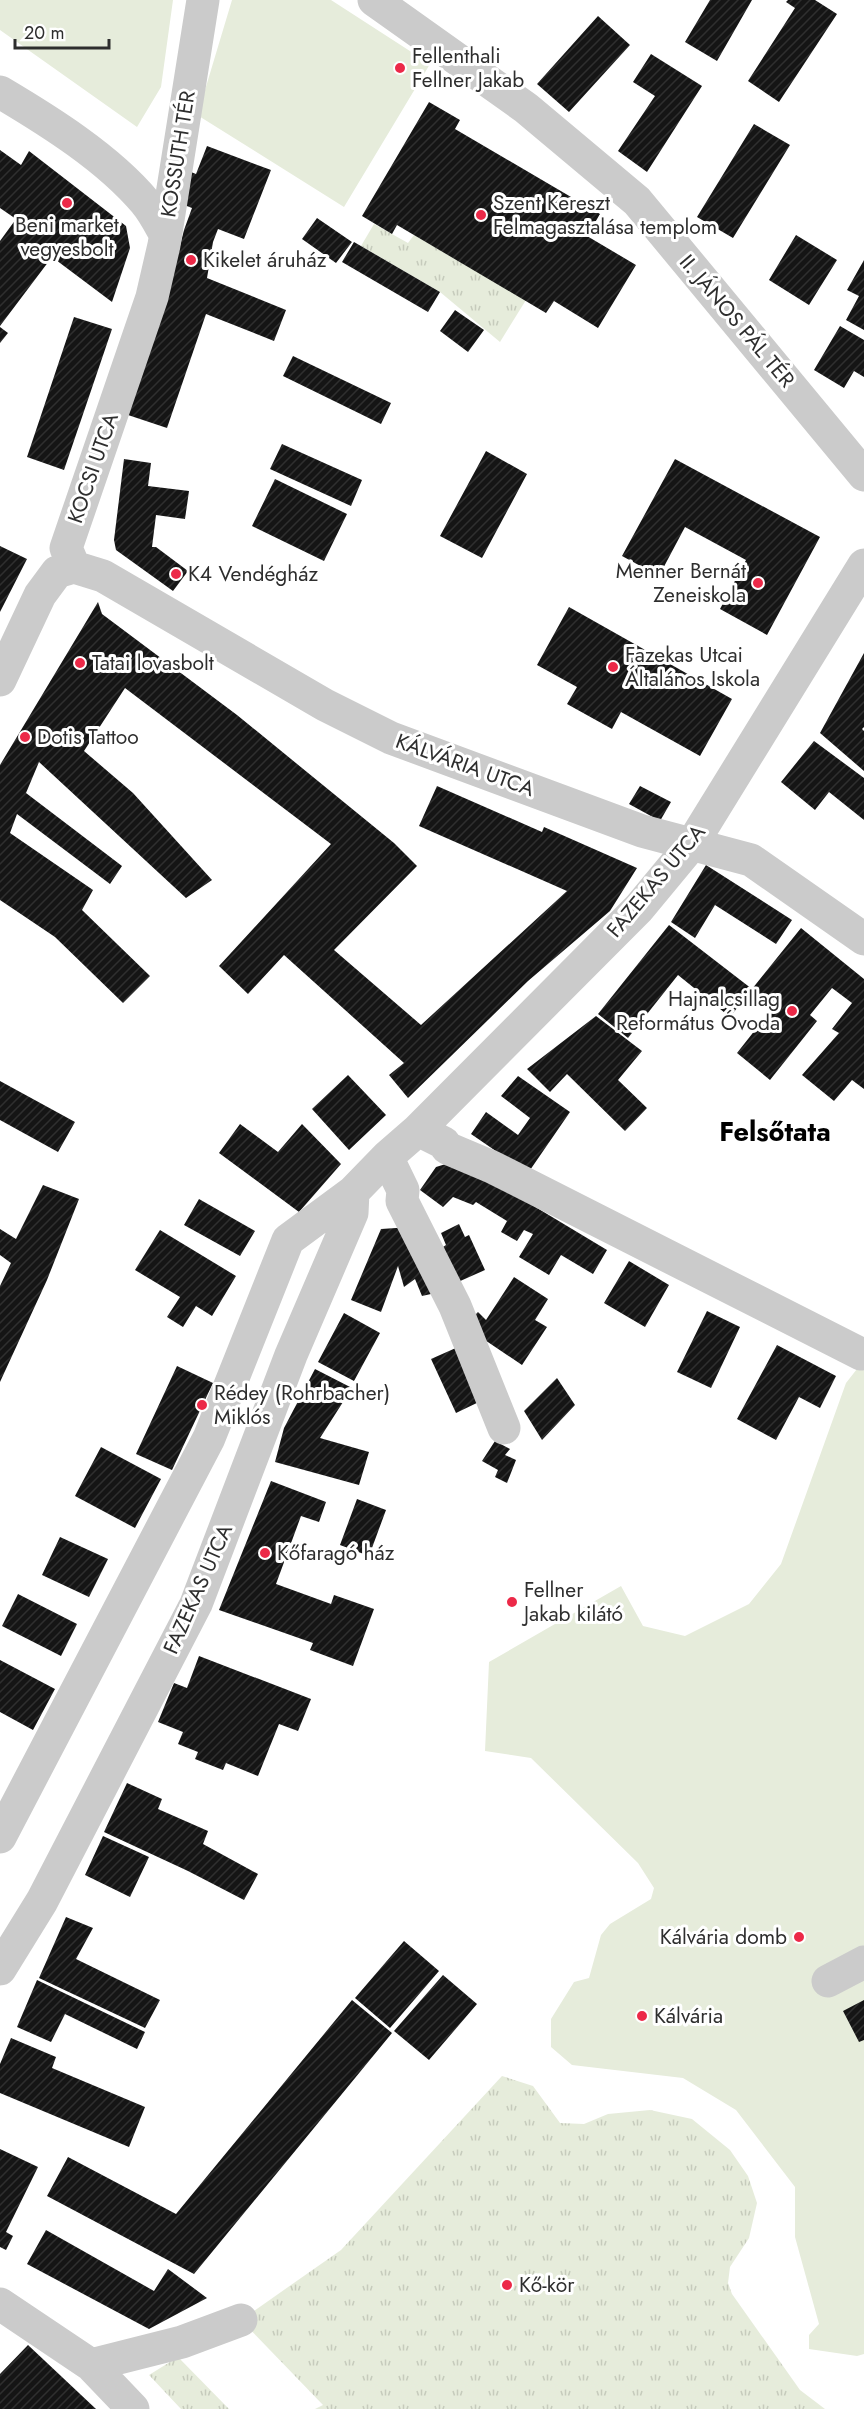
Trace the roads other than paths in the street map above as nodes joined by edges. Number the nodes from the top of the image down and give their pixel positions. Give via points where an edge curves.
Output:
1 (203, 0) edge
2 (374, 0) edge
3 (0, 92) edge
4 (165, 234) junction
5 (864, 475) edge
6 (864, 565) edge
7 (74, 567) junction
8 (0, 680) edge
9 (692, 844) junction
10 (864, 939) edge
11 (418, 1130) junction
12 (387, 1157) junction
13 (353, 1192) junction
14 (861, 1354) dead end
15 (504, 1428) dead end
16 (0, 1837) edge
17 (864, 1962) edge
18 (0, 1968) edge
19 (828, 1981) dead end
20 (0, 2304) edge
21 (241, 2320) dead end
22 (91, 2366) junction
23 (134, 2409) edge

1 - 4 street, KOSSUTH TÉR
2 - 5 street, II. JÁNOS PÁL TÉR via 526,108 637,201
3 - 4 street, KOSSUTH TÉR via 118,174 147,203
4 - 7 street, KOCSI UTCA via 152,297 66,548
6 - 9 street, FAZEKAS UTCA
7 - 8 street via 57,572 40,595
7 - 9 street, KÁLVÁRIA UTCA via 103,576 316,700 391,738 642,831
9 - 10 street, KÁLVÁRIA UTCA via 751,860
9 - 11 street, FAZEKAS UTCA via 639,908
11 - 12 street, FAZEKAS UTCA
11 - 14 street
12 - 13 street, FAZEKAS UTCA
12 - 15 street via 403,1190 402,1201 455,1306
13 - 16 street, FAZEKAS UTCA via 288,1240 209,1438
13 - 18 street, FAZEKAS UTCA via 352,1213 291,1355 196,1604 42,1901
17 - 19 street
20 - 22 street
21 - 22 street via 182,2342
22 - 23 street

